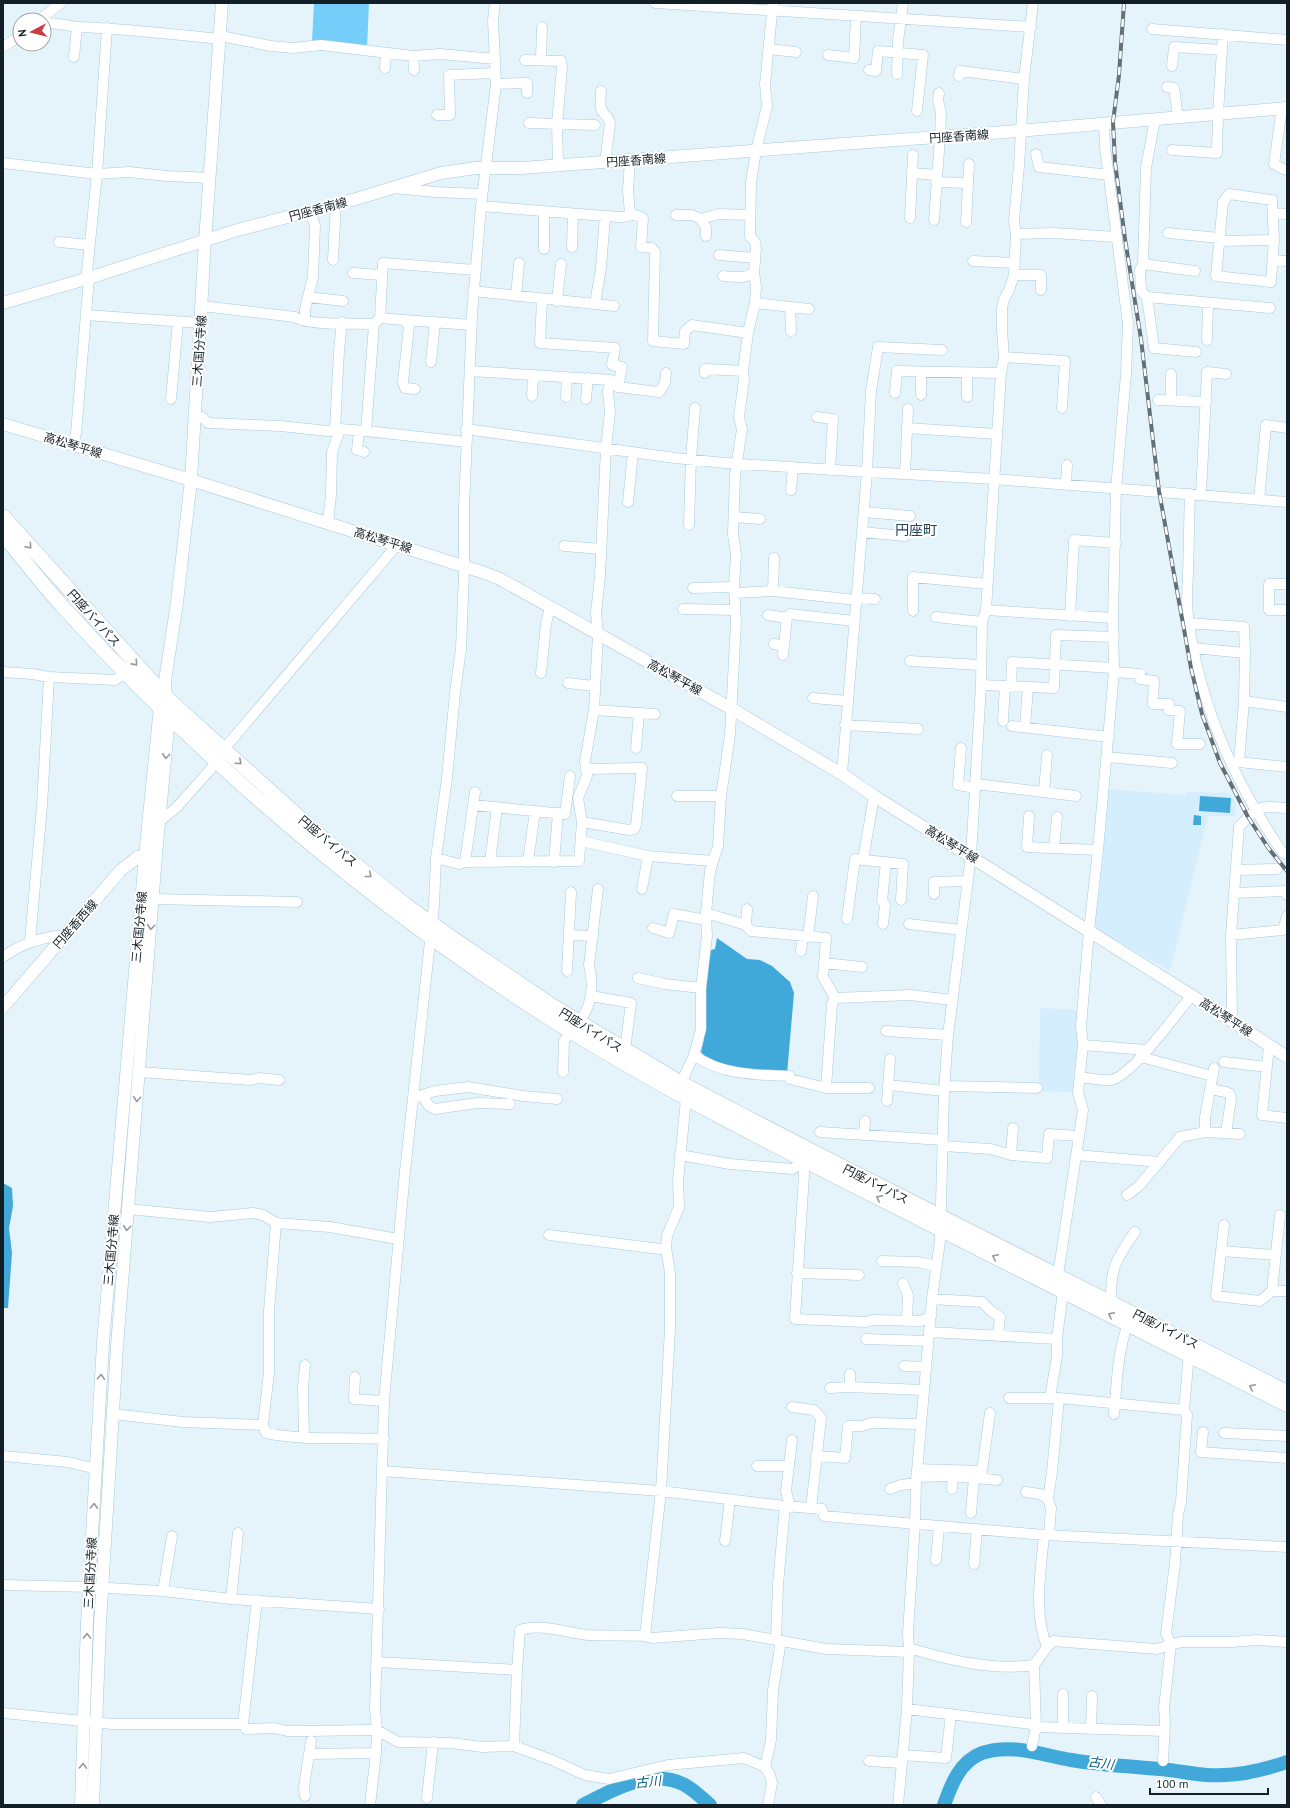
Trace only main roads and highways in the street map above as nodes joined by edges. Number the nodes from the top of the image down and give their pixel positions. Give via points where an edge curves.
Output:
1 (222, 3) edge
2 (1284, 108) edge
3 (205, 241) junction
4 (3, 303) edge
5 (3, 424) edge
6 (190, 480) junction
7 (3, 516) edge
8 (3, 535) edge
9 (165, 707) junction
10 (150, 856) junction
11 (431, 930) junction
12 (3, 1007) edge
13 (575, 1027) junction
14 (1287, 1057) edge
15 (807, 1155) junction
16 (941, 1223) junction
17 (1287, 1392) edge
18 (1287, 1405) edge
19 (81, 1805) edge
20 (93, 1805) edge

1 - 3 main road, 三木国分寺線
2 - 3 main road, 円座香南線 via 558,166 476,168 447,172
3 - 4 main road, 円座香南線
3 - 6 main road, 三木国分寺線
5 - 6 main road, 高松琴平線
6 - 9 main road, 三木国分寺線 via 177,602 165,681
6 - 14 main road, 高松琴平線 via 500,579 842,774
7 -> 9 highway, 円座バイパス
8 - 9 highway, 円座バイパス via 61,605 125,673
9 - 10 main road, 三木国分寺線
9 -> 10 main road, 三木国分寺線 via 159,822
9 -> 11 highway, 円座バイパス via 224,749 318,834 407,906
9 - 11 highway, 円座バイパス via 217,762 309,842 400,915
10 - 12 main road, 円座香西線 via 138,857 121,870
19 -> 10 main road, 三木国分寺線 via 103,1343
10 -> 20 main road, 三木国分寺線 via 153,899 113,1414 102,1588
11 - 13 highway, 円座バイパス via 553,1006
13 - 15 highway, 円座バイパス via 625,1050
13 - 15 highway, 円座バイパス via 686,1099
15 - 16 highway, 円座バイパス
16 - 17 highway, 円座バイパス via 1058,1275
18 -> 16 highway, 円座バイパス via 1063,1291

